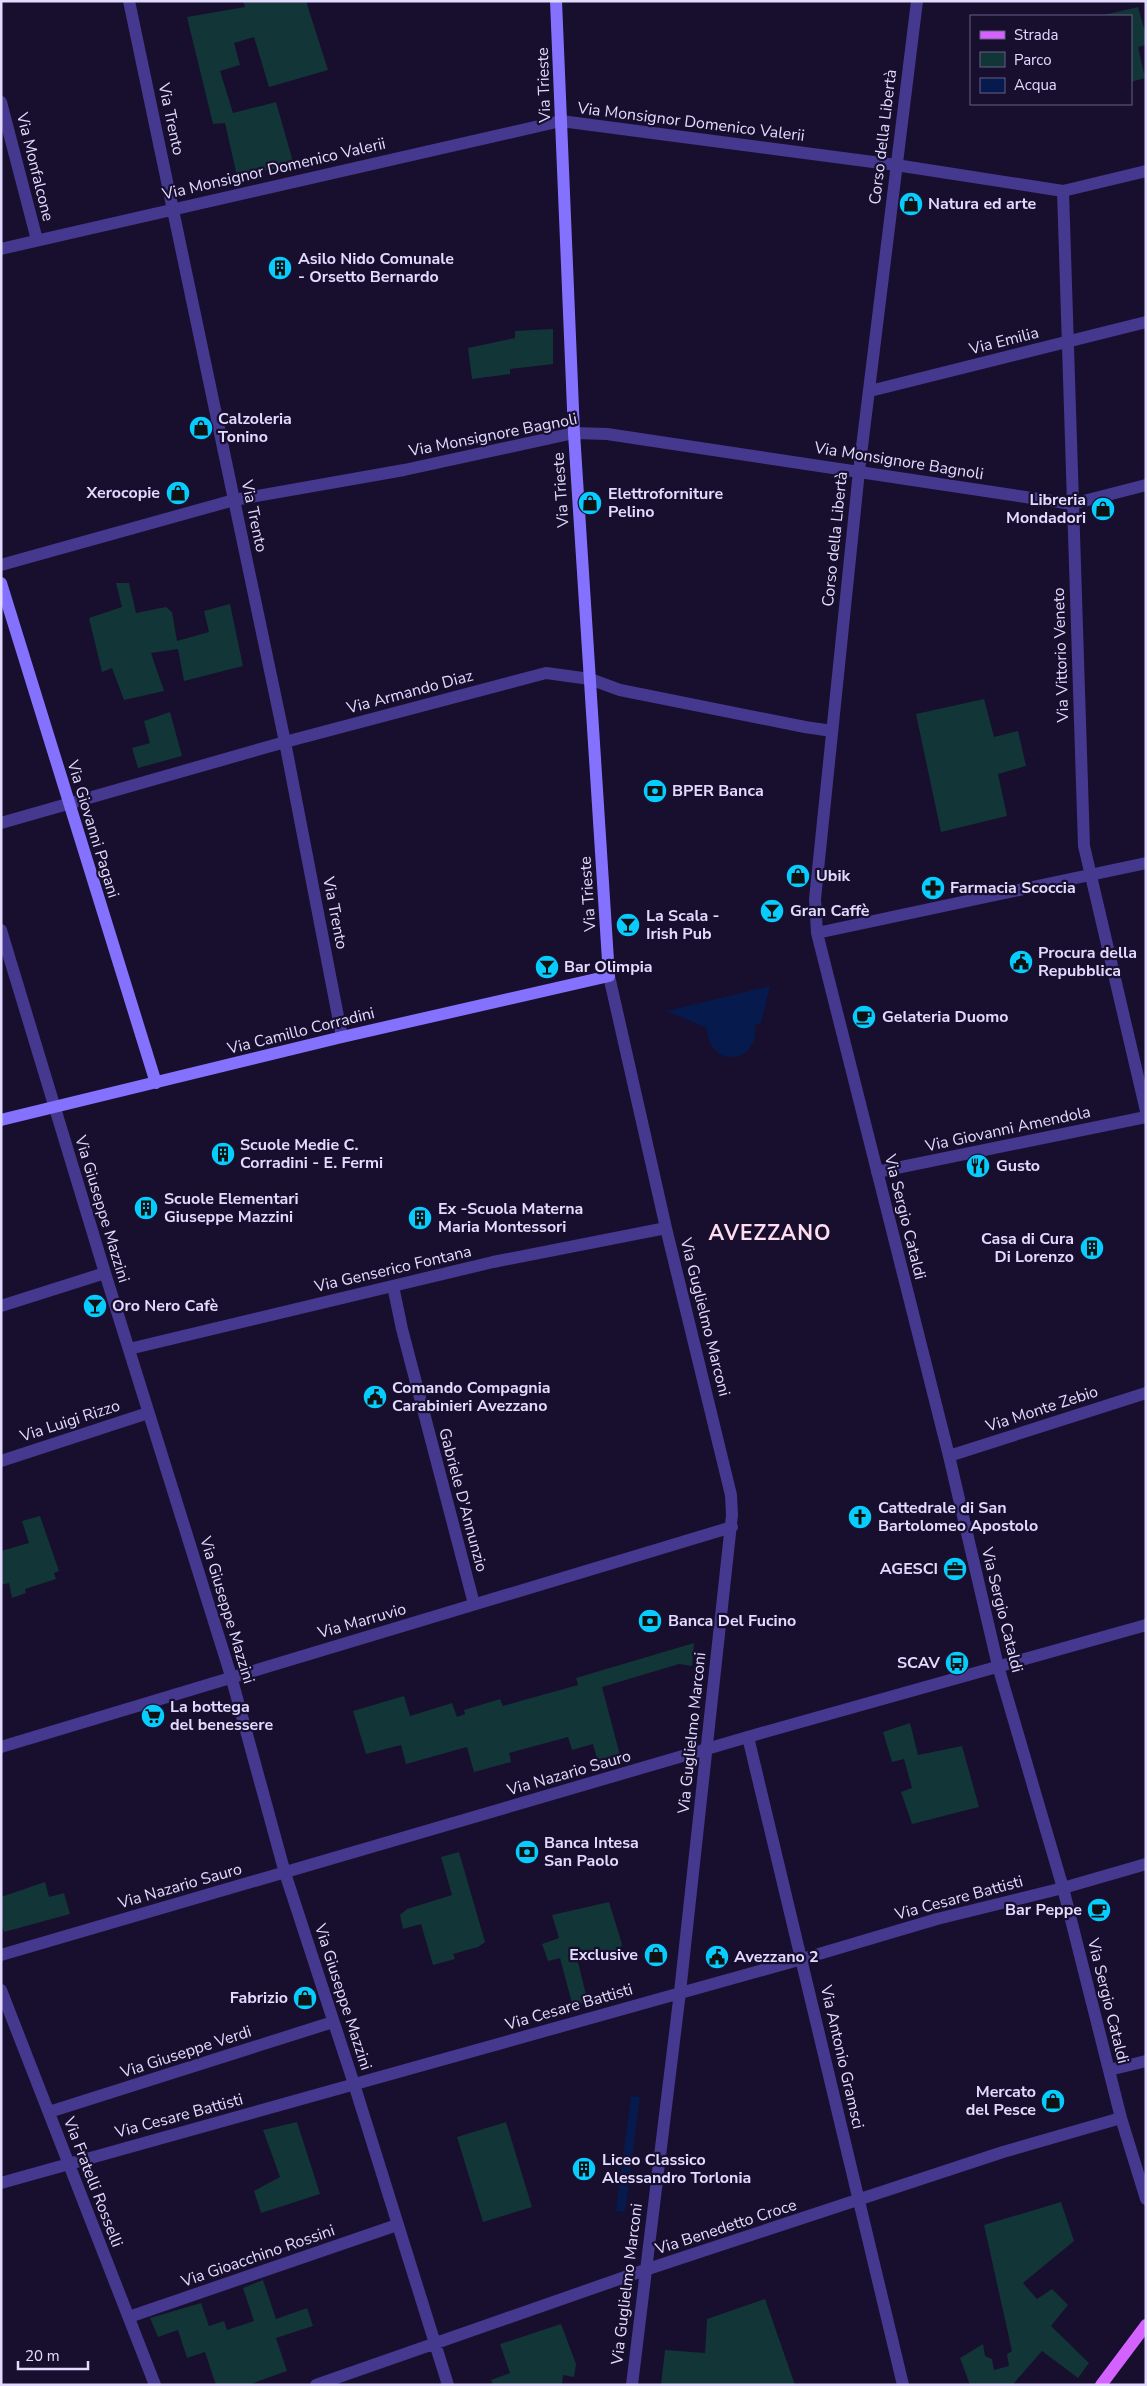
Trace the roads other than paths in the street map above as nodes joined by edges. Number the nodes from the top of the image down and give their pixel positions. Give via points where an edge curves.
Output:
1 (129, 1) edge
2 (556, 1) edge
3 (916, 1) edge
4 (1, 102) edge
5 (561, 121) junction
6 (896, 165) junction
7 (1146, 171) edge
8 (1062, 191) junction
9 (174, 209) junction
10 (37, 240) junction
11 (1, 249) edge
12 (1146, 322) edge
13 (1066, 342) junction
14 (870, 392) junction
15 (574, 433) junction
16 (859, 471) junction
17 (1146, 486) edge
18 (234, 500) junction
19 (1072, 504) junction
20 (1, 565) edge
21 (1, 584) edge
22 (590, 679) junction
23 (832, 731) junction
24 (285, 742) junction
25 (68, 804) junction
26 (1, 823) edge
27 (1146, 864) edge
28 (1091, 876) junction
29 (1, 930) edge
30 (817, 933) junction
31 (609, 976) junction
32 (342, 1037) junction
33 (156, 1083) junction
34 (55, 1108) junction
35 (1146, 1111) edge
36 (1146, 1117) edge
37 (1, 1120) edge
38 (877, 1172) junction
39 (666, 1228) junction
40 (104, 1273) junction
41 (394, 1286) junction
42 (1, 1306) edge
43 (129, 1349) junction
44 (1146, 1393) edge
45 (148, 1413) junction
46 (948, 1456) junction
47 (1, 1461) edge
48 (732, 1527) junction
49 (474, 1604) junction
50 (1146, 1625) edge
51 (998, 1666) junction
52 (231, 1676) junction
53 (748, 1737) junction
54 (1, 1747) edge
55 (706, 1749) junction
56 (1146, 1864) edge
57 (284, 1873) junction
58 (1063, 1888) junction
59 (1, 1955) edge
60 (802, 1959) junction
61 (1, 1990) edge
62 (680, 1992) junction
63 (334, 2022) junction
64 (1146, 2061) edge
65 (1108, 2070) junction
66 (354, 2084) junction
67 (49, 2112) junction
68 (1121, 2118) junction
69 (68, 2163) junction
70 (1, 2183) edge
71 (1146, 2199) edge
72 (859, 2200) junction
73 (397, 2225) junction
74 (645, 2270) junction
75 (129, 2317) junction
76 (1146, 2325) edge
77 (434, 2342) junction
78 (156, 2385) edge
79 (316, 2385) edge
80 (448, 2385) edge
81 (632, 2385) edge
82 (903, 2385) edge
83 (1101, 2385) edge

1 - 9 street, Via Trento
2 - 5 street, Via Trieste
3 - 6 street, Corso della Libertà
4 - 10 street, Via Monfalcone
5 - 6 street, Via Monsignor Domenico Valerii
5 - 9 street, Via Monsignor Domenico Valerii
5 - 15 street, Via Trieste
6 - 8 street, Via Monsignor Domenico Valerii
6 - 14 street, Corso della Libertà
7 - 8 street, Via Monsignor Domenico Valerii
8 - 13 street, Via Vittorio Veneto
9 - 10 street, Via Monsignor Domenico Valerii
9 - 18 street, Via Trento
10 - 11 street, Via Monsignor Domenico Valerii
12 - 13 street, Via Emilia
13 - 14 street, Via Emilia
13 - 19 street, Via Vittorio Veneto
14 - 16 street, Corso della Libertà
15 - 16 street, Via Monsignore Bagnoli via 607,434
15 - 18 street, Via Monsignore Bagnoli via 404,470
15 - 22 street, Via Trieste
16 - 19 street, Via Monsignore Bagnoli
16 - 23 street, Corso della Libertà
17 - 19 street, Via Monsignore Bagnoli
18 - 20 street, Via Monsignore Bagnoli
18 - 24 street, Via Trento
19 - 28 street, Via Vittorio Veneto via 1084,846
21 - 25 street, Via Giovanni Pagani
22 - 23 street, Via Armando Diaz via 620,690
22 - 24 street, Via Armando Diaz via 546,673
22 - 31 street, Via Trieste
23 - 30 street, Corso della Libertà via 815,899
24 - 25 street, Via Armando Diaz
24 - 32 street, Via Trento
25 - 26 street, Via Armando Diaz
25 - 33 street, Via Giovanni Pagani
27 - 28 street
28 - 30 street
28 - 35 street, Via Vittorio Veneto
29 - 34 street, Via Giuseppe Mazzini
30 - 38 street, Via Sergio Cataldi
31 - 32 street, Via Camillo Corradini
31 - 39 street, Via Guglielmo Marconi
32 - 33 street, Via Camillo Corradini
33 - 34 street, Via Camillo Corradini
34 - 37 street, Via Camillo Corradini
34 - 40 street, Via Giuseppe Mazzini
36 - 38 street, Via Giovanni Amendola
38 - 46 street, Via Sergio Cataldi
39 - 41 street, Via Genserico Fontana via 494,1262
39 - 48 street, Via Guglielmo Marconi via 731,1495
40 - 42 street
40 - 43 street, Via Giuseppe Mazzini
41 - 43 street, Via Genserico Fontana
41 - 49 street, Gabriele D'Annunzio via 402,1329
43 - 45 street, Via Giuseppe Mazzini
44 - 46 street, Via Monte Zebio
45 - 47 street, Via Luigi Rizzo
45 - 52 street, Via Giuseppe Mazzini
46 - 51 street, Via Sergio Cataldi
48 - 49 street, Via Marruvio
48 - 55 street, Via Guglielmo Marconi
49 - 52 street, Via Marruvio
50 - 51 street, Via Nazario Sauro
51 - 53 street, Via Nazario Sauro
51 - 58 street, Via Sergio Cataldi
52 - 54 street, Via Marruvio
52 - 57 street, Via Giuseppe Mazzini
53 - 55 street, Via Nazario Sauro
53 - 60 street, Via Antonio Gramsci
55 - 57 street, Via Nazario Sauro
55 - 62 street, Via Guglielmo Marconi
56 - 58 street, Via Cesare Battisti
57 - 59 street, Via Nazario Sauro
57 - 63 street, Via Giuseppe Mazzini
58 - 60 street, Via Cesare Battisti via 937,1919
58 - 65 street, Via Sergio Cataldi
60 - 62 street, Via Cesare Battisti
60 - 72 street, Via Antonio Gramsci
61 - 67 street, Via Fratelli Rosselli
62 - 66 street, Via Cesare Battisti
62 - 74 street, Via Guglielmo Marconi
63 - 66 street, Via Giuseppe Mazzini
63 - 67 street, Via Giuseppe Verdi
64 - 65 street
65 - 68 street, Via Sergio Cataldi
66 - 69 street, Via Cesare Battisti
66 - 73 street, Via Giuseppe Mazzini
67 - 69 street, Via Fratelli Rosselli
68 - 71 street, Via Sergio Cataldi
68 - 72 street, Via Benedetto Croce via 1003,2152
69 - 70 street, Via Cesare Battisti
69 - 75 street, Via Fratelli Rosselli
72 - 74 street, Via Benedetto Croce
72 - 82 street, Via Antonio Gramsci
73 - 75 street, Via Gioacchino Rossini
73 - 77 street, Via Giuseppe Mazzini
74 - 77 street, Via Benedetto Croce
74 - 81 street, Via Guglielmo Marconi
75 - 78 street, Via Fratelli Rosselli
76 - 83 main road
77 - 79 street, Via Benedetto Croce
77 - 80 street, Via Giuseppe Mazzini

